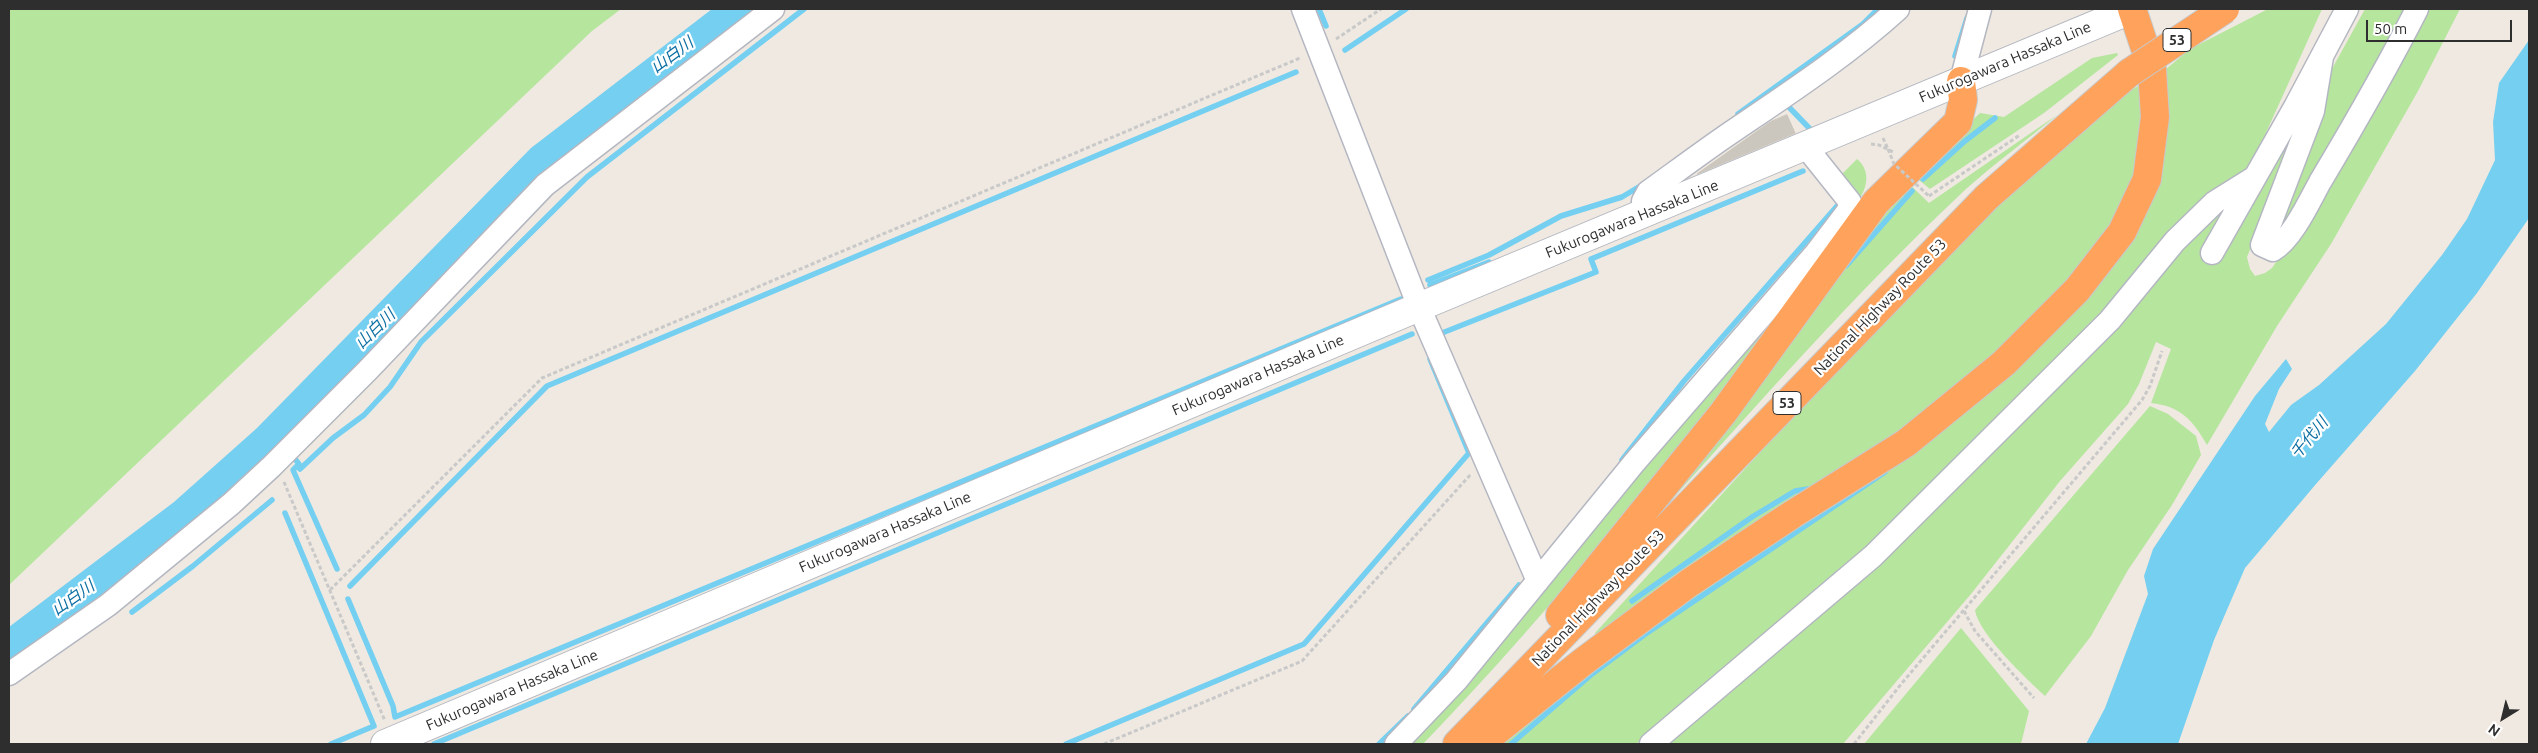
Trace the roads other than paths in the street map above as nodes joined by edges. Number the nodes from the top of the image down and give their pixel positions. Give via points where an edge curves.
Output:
1 (773, 9) edge
2 (1303, 9) edge
3 (1898, 9) edge
4 (1980, 9) edge
5 (2132, 9) edge
6 (2225, 9) edge
7 (2347, 9) edge
8 (2417, 9) edge
9 (2322, 57) junction
10 (1961, 81) junction
11 (1806, 147) junction
12 (2255, 177) junction
13 (1644, 214) junction
14 (2212, 253) dead end
15 (1419, 307) junction
16 (1538, 581) junction
17 (9, 674) edge
18 (389, 742) edge
19 (1396, 744) edge
20 (1456, 744) edge
21 (1480, 744) edge
22 (1651, 744) edge

1 - 17 street via 545,185 367,372 272,466 108,605
2 - 15 street
3 - 13 street via 1870,35 1792,93 1648,192
4 - 10 street
5 - 10 main road, Fukurogawara Hassaka Line
5 - 21 highway via 2152,69 2155,117 2147,180 2122,232 2077,290 2004,363 1906,443 1689,583
6 - 20 highway, National Highway Route 53 / 53, bridge via 2129,73 1987,197
7 - 9 street
8 - 9 street via 2381,79 2304,209 2282,244 2273,250 2262,245 2313,111
9 - 12 street
10 - 11 main road, Fukurogawara Hassaka Line
10 - 20 highway via 1963,100 1958,122 1876,202 1723,413
11 - 13 main road, Fukurogawara Hassaka Line
11 - 16 street via 1850,202 1848,211
12 - 14 street
12 - 22 street via 2208,208 2175,241 2110,320 1873,556
13 - 15 main road, Fukurogawara Hassaka Line
15 - 16 street
15 - 18 main road, Fukurogawara Hassaka Line
16 - 19 street via 1456,681

